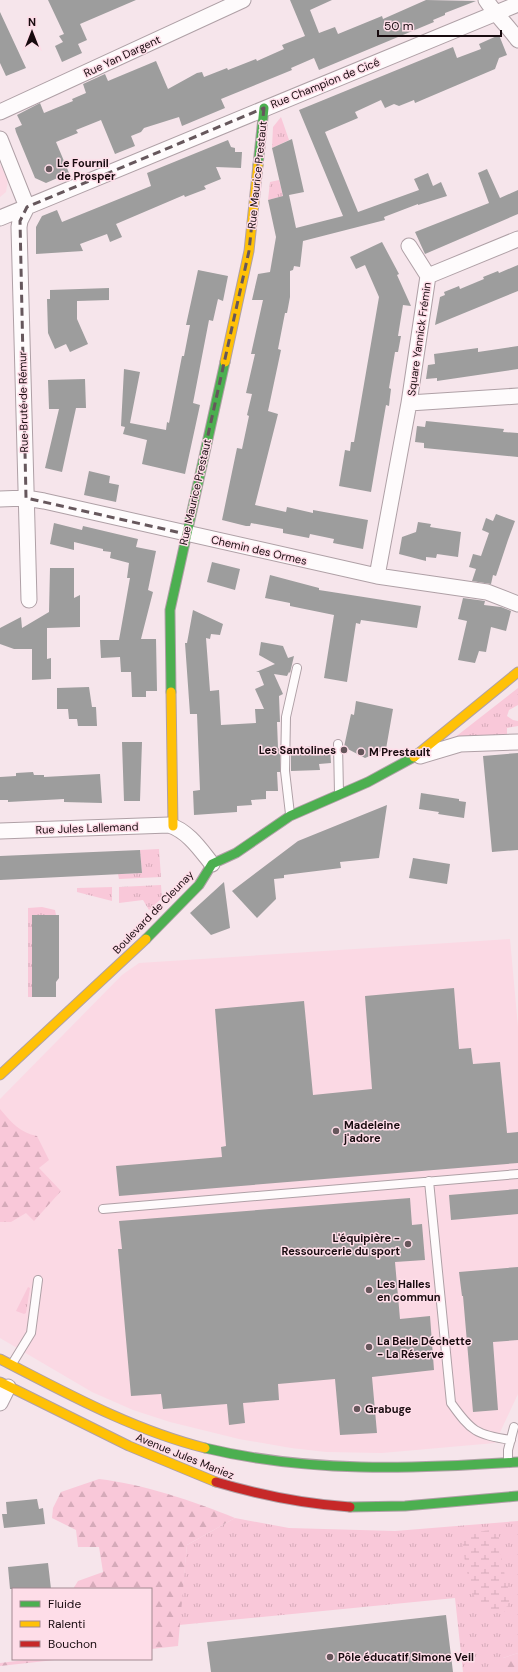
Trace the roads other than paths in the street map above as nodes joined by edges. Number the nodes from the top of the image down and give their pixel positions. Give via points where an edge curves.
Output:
1 (243, 0) edge
2 (486, 0) edge
3 (518, 4) edge
4 (497, 12) junction
5 (518, 40) edge
6 (264, 108) junction
7 (0, 112) edge
8 (0, 139) edge
9 (27, 207) junction
10 (0, 218) edge
11 (518, 239) edge
12 (409, 246) dead end
13 (428, 276) junction
14 (518, 396) edge
15 (409, 404) junction
16 (26, 498) junction
17 (0, 499) edge
18 (186, 534) junction
19 (376, 576) junction
20 (29, 600) dead end
21 (518, 604) edge
22 (297, 668) dead end
23 (518, 672) edge
24 (518, 742) edge
25 (338, 744) dead end
26 (410, 760) junction
27 (339, 794) junction
28 (290, 816) junction
29 (173, 826) junction
30 (0, 831) edge
31 (212, 864) junction
32 (0, 1075) edge
33 (518, 1174) edge
34 (429, 1181) junction
35 (103, 1209) dead end
36 (38, 1280) dead end
37 (0, 1359) edge
38 (11, 1376) edge
39 (0, 1403) edge
40 (514, 1427) dead end
41 (511, 1440) junction
42 (513, 1462) edge
43 (518, 1496) edge

1 - 7 street, Rue Yan Dargent
2 - 4 street
3 - 4 street, Rue Champion de Cicé
4 - 5 street
4 - 6 street, Rue Champion de Cicé
6 - 9 street, Rue Champion de Cicé
6 - 18 main road, Rue Maurice Prestaut via 249,251
8 - 9 street
9 - 10 street, Rue Champion de Cicé
9 - 16 street, Rue Bruté de Rémur via 19,227
11 - 13 street, Square Yannick Frémin
12 - 13 street
13 - 15 street, Square Yannick Frémin
14 - 15 street, Square Yannick Frémin
15 - 19 street, Square Yannick Frémin
16 - 17 street, Chemin des Ormes
16 - 18 street, Chemin des Ormes
16 - 20 street, Rue Bruté de Rémur
18 - 19 street, Chemin des Ormes
18 - 29 main road, Rue Maurice Prestaut via 170,610
19 - 21 street, Chemin des Ormes via 487,592
22 - 28 lane via 286,717 284,771
23 - 26 main road
24 - 26 street via 460,744
25 - 27 lane
26 - 27 main road
27 - 28 main road
28 - 31 main road via 236,853
29 - 30 street, Rue Jules Lallemand
29 - 31 street via 194,842
31 - 32 main road, Boulevard de Cleunay via 199,885 147,938
33 - 34 lane
34 - 35 lane
34 - 41 lane via 452,1403 466,1425 488,1437
36 - 38 lane via 31,1333
37 - 38 main road, Avenue Jules Maniez
38 - 39 street
38 - 42 main road, Avenue Jules Maniez via 65,1393 133,1424 194,1445 268,1462 385,1470 486,1461
38 - 43 main road, Avenue Jules Maniez via 158,1460 218,1484 259,1496 361,1507
40 - 41 lane
41 - 42 lane via 508,1450

